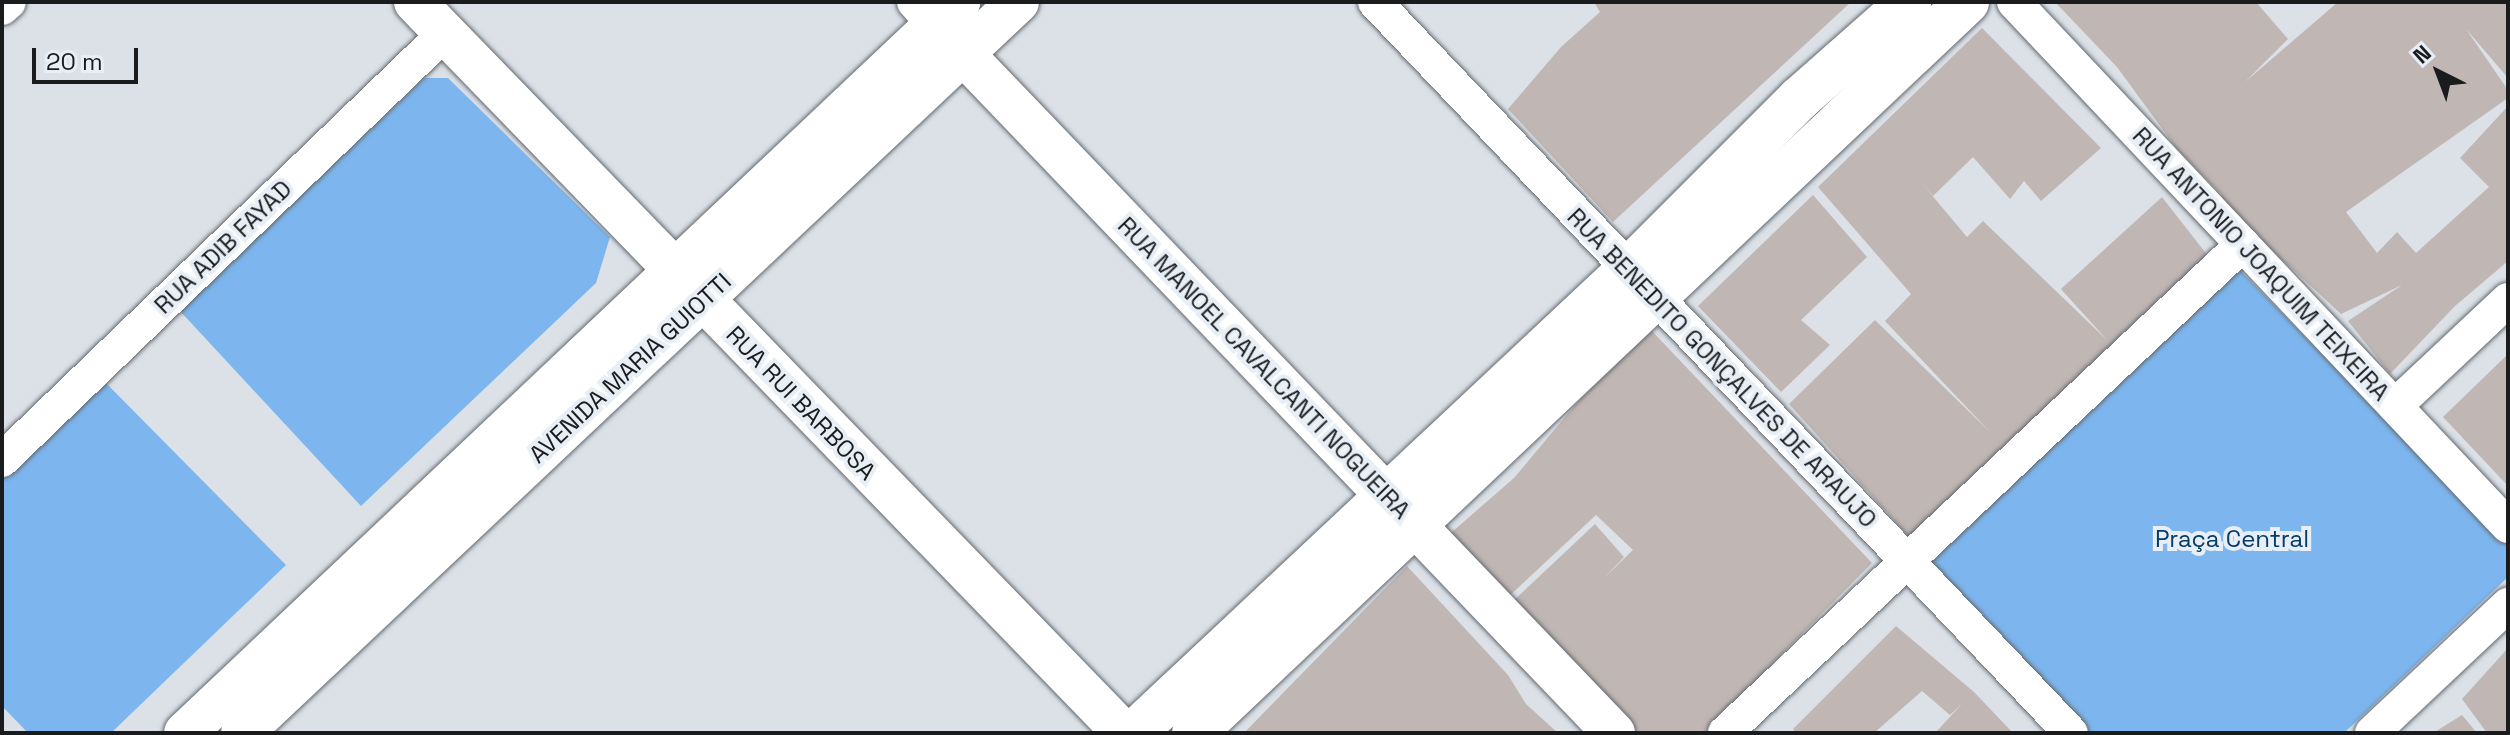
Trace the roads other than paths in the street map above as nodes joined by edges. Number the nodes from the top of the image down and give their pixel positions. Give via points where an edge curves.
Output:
1 (9, 2) edge
2 (415, 2) edge
3 (1018, 2) edge
4 (1375, 2) edge
5 (1909, 2) edge
6 (1967, 2) edge
7 (2014, 2) edge
8 (2, 8) edge
9 (943, 21) edge
10 (444, 34) junction
11 (1799, 99) junction
12 (1830, 132) junction
13 (2243, 244) junction
14 (1640, 285) junction
15 (687, 286) junction
16 (2508, 300) edge
17 (2395, 406) junction
18 (2, 460) edge
19 (1401, 511) junction
20 (2508, 526) edge
21 (1907, 562) junction
22 (2508, 605) edge
23 (185, 733) edge
24 (242, 733) edge
25 (1124, 733) edge
26 (1134, 733) edge
27 (1194, 733) edge
28 (1614, 733) edge
29 (1725, 733) edge
30 (2071, 733) edge
31 (2372, 733) edge

1 - 8 street
2 - 10 street, RUA RUI BARBOSA
3 - 9 street, AVENIDA MARIA GUIOTTI
4 - 14 street, RUA BENEDITO GONÇALVES DE ARAUJO
5 - 11 main road
6 - 12 main road
7 - 13 street, RUA ANTONIO JOAQUIM TEIXEIRA
9 - 15 street, AVENIDA MARIA GUIOTTI
9 - 19 street, RUA MANOEL CAVALCANTI NOGUEIRA
10 - 15 street, RUA RUI BARBOSA
10 - 18 street, RUA ADIB FAYAD
11 - 12 main road
11 - 14 main road
12 - 14 main road
13 - 17 street, RUA ANTONIO JOAQUIM TEIXEIRA
13 - 21 street
14 - 19 main road
14 - 21 street, RUA BENEDITO GONÇALVES DE ARAUJO
15 - 23 street, AVENIDA MARIA GUIOTTI
15 - 24 street, AVENIDA MARIA GUIOTTI
15 - 25 street, RUA RUI BARBOSA
16 - 17 street
17 - 20 street, RUA ANTONIO JOAQUIM TEIXEIRA
19 - 26 main road
19 - 27 main road
19 - 28 street, RUA MANOEL CAVALCANTI NOGUEIRA
21 - 29 street
21 - 30 street, RUA BENEDITO GONÇALVES DE ARAUJO
22 - 31 street

